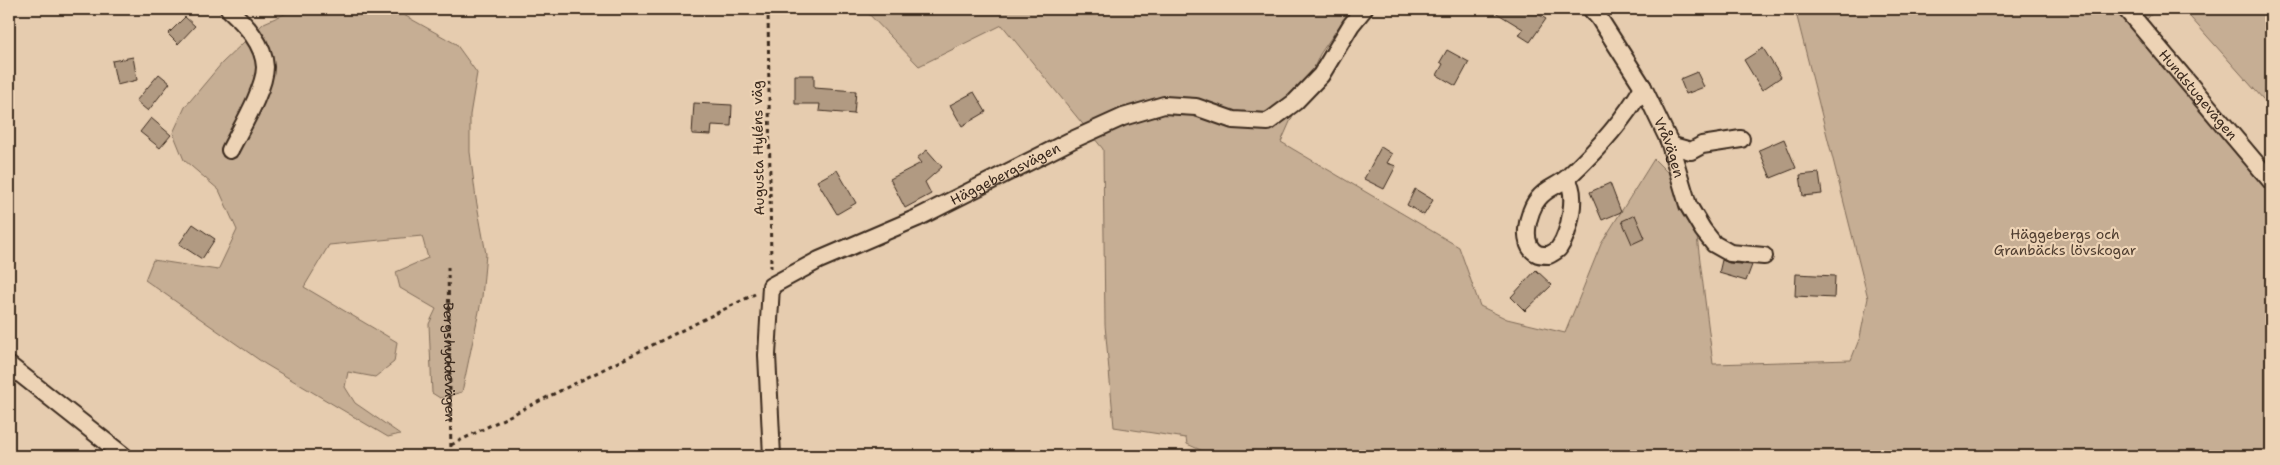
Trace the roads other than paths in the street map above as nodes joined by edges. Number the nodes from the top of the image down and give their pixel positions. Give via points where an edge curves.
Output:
1 (229, 9) edge
2 (1364, 9) edge
3 (1591, 9) edge
4 (2126, 9) edge
5 (1643, 87) junction
6 (1741, 140) dead end
7 (1669, 141) junction
8 (230, 150) dead end
9 (1566, 179) dead end
10 (2271, 181) edge
11 (1764, 256) dead end
12 (9, 365) edge
13 (124, 456) edge
14 (772, 456) edge

1 - 8 street via 250,29 265,68 258,94
2 - 14 street, Häggebergsvägen via 1321,75 1296,102 1268,122 1233,120 1196,107 1164,105 1123,117 917,218 819,260 771,286 767,356
3 - 5 street, Vråvägen
4 - 10 street, Hundstugevägen
5 - 7 street, Vråvägen
5 - 9 street via 1631,108
6 - 7 street via 1702,145 1691,151 1673,146
7 - 11 street, Vråvägen via 1688,206 1714,244 1730,253
12 - 13 street

